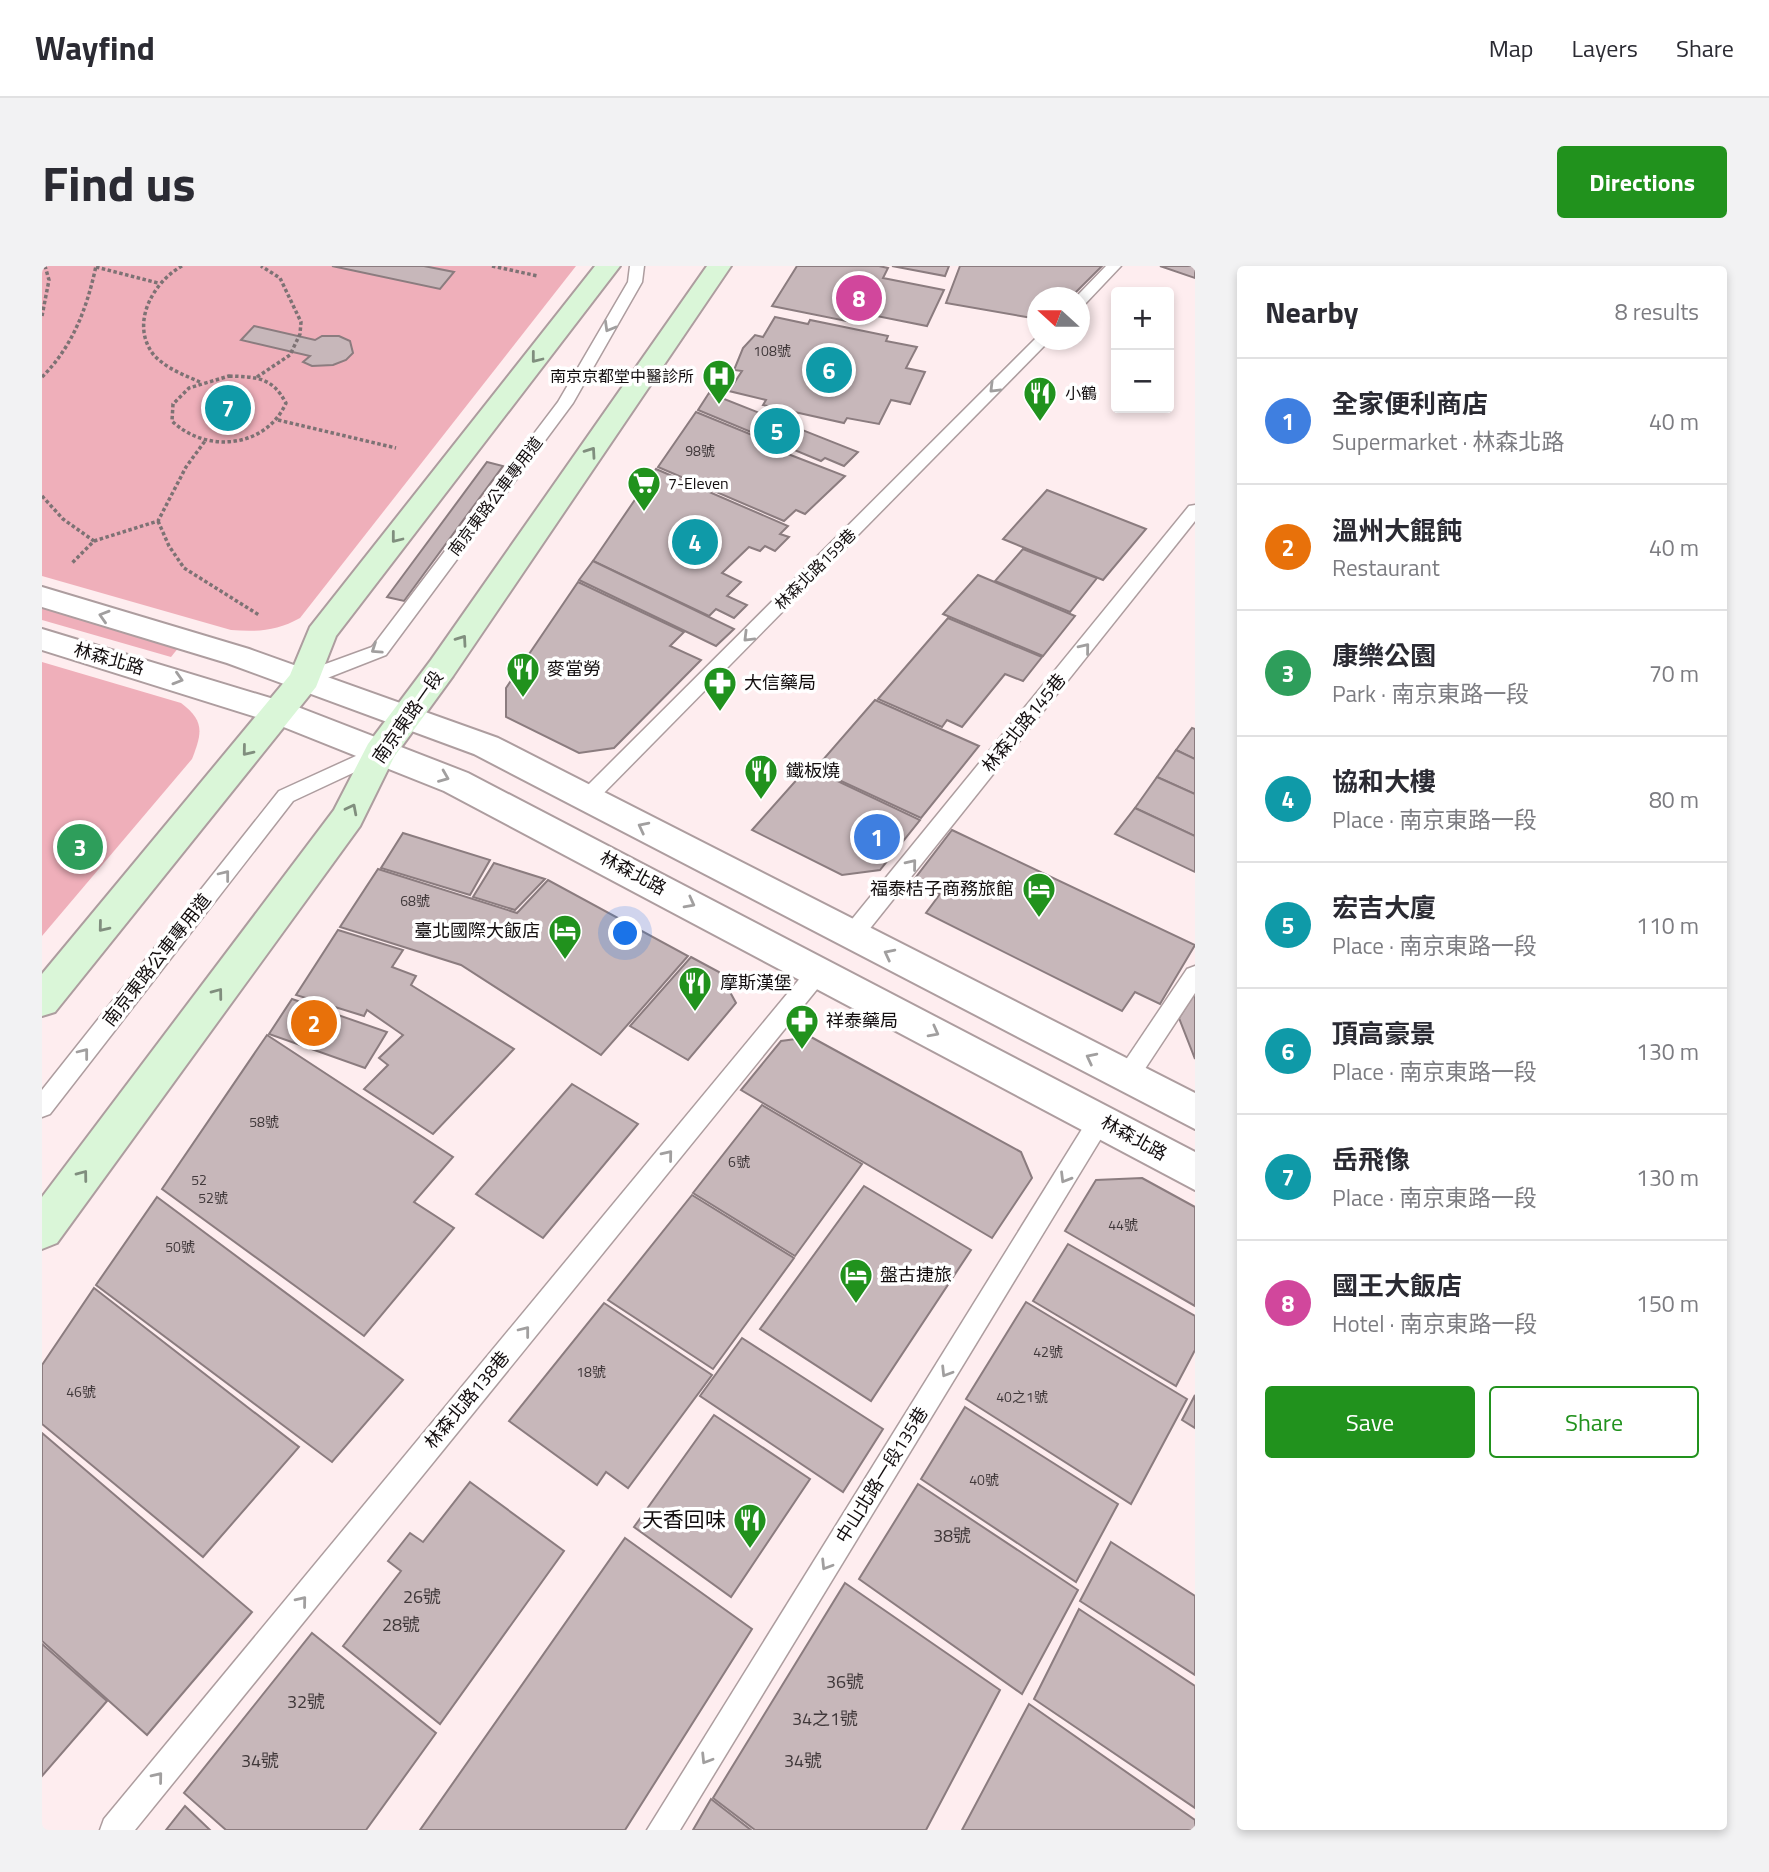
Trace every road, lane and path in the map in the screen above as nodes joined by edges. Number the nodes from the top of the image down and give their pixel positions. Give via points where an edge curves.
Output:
1 (45, 266) edge
2 (183, 266) edge
3 (261, 266) edge
4 (492, 266) edge
5 (608, 266) edge
6 (636, 266) edge
7 (719, 266) edge
8 (1115, 266) edge
9 (96, 267) edge
10 (538, 276) dead end
11 (158, 283) junction
12 (1090, 291) edge
13 (42, 316) edge
14 (1032, 350) edge
15 (42, 377) edge
16 (257, 377) junction
17 (201, 382) junction
18 (278, 420) junction
19 (206, 440) junction
20 (396, 448) dead end
21 (42, 496) edge
22 (1195, 510) edge
23 (158, 521) junction
24 (94, 541) junction
25 (72, 563) dead end
26 (42, 597) edge
27 (259, 615) dead end
28 (42, 639) edge
29 (305, 679) junction
30 (278, 712) junction
31 (408, 715) junction
32 (380, 752) junction
33 (587, 798) junction
34 (852, 935) junction
35 (819, 971) junction
36 (1195, 975) edge
37 (42, 1001) edge
38 (1127, 1077) junction
39 (42, 1107) edge
40 (1195, 1112) edge
41 (1100, 1120) junction
42 (1195, 1172) edge
43 (42, 1230) edge
44 (115, 1830) edge
45 (662, 1830) edge

1 - 13 path via 49,280
2 - 11 path
3 - 16 path via 280,278 298,314 300,334 290,355
4 - 10 path
5 -> 29 main road via 321,634
6 -> 29 lane, 南京東路公車專用道 via 635,282 565,402 386,643 379,651
31 -> 7 main road, 南京東路一段
8 - 12 lane
9 - 11 path
9 - 15 path via 77,330 55,366
11 - 17 path via 144,326 151,350 163,363
14 -> 33 lane, 林森北路159巷
16 - 17 path
16 - 18 path via 283,395 286,403
17 - 19 path via 179,396 170,412 177,428
18 - 19 path via 243,439
18 - 20 path
19 - 23 path
21 - 24 path
34 -> 22 lane, 林森北路145巷
23 - 24 path
23 - 27 path via 184,568
24 - 25 path
29 -> 26 street
28 -> 30 street, 林森北路
29 - 30 main road
29 - 31 street
30 - 32 street, 林森北路
30 -> 37 main road
31 - 32 main road, 南京東路一段
31 - 33 street via 486,746
32 -> 35 street, 林森北路 via 456,782
39 -> 32 lane, 南京東路公車專用道 via 286,796
43 -> 32 main road, 南京東路一段 via 348,817
34 -> 33 street
38 -> 34 street
35 -> 41 street, 林森北路
44 -> 35 lane, 林森北路138巷
36 - 38 lane
38 - 40 street
41 - 42 street, 林森北路
41 -> 45 lane, 中山北路一段135巷

